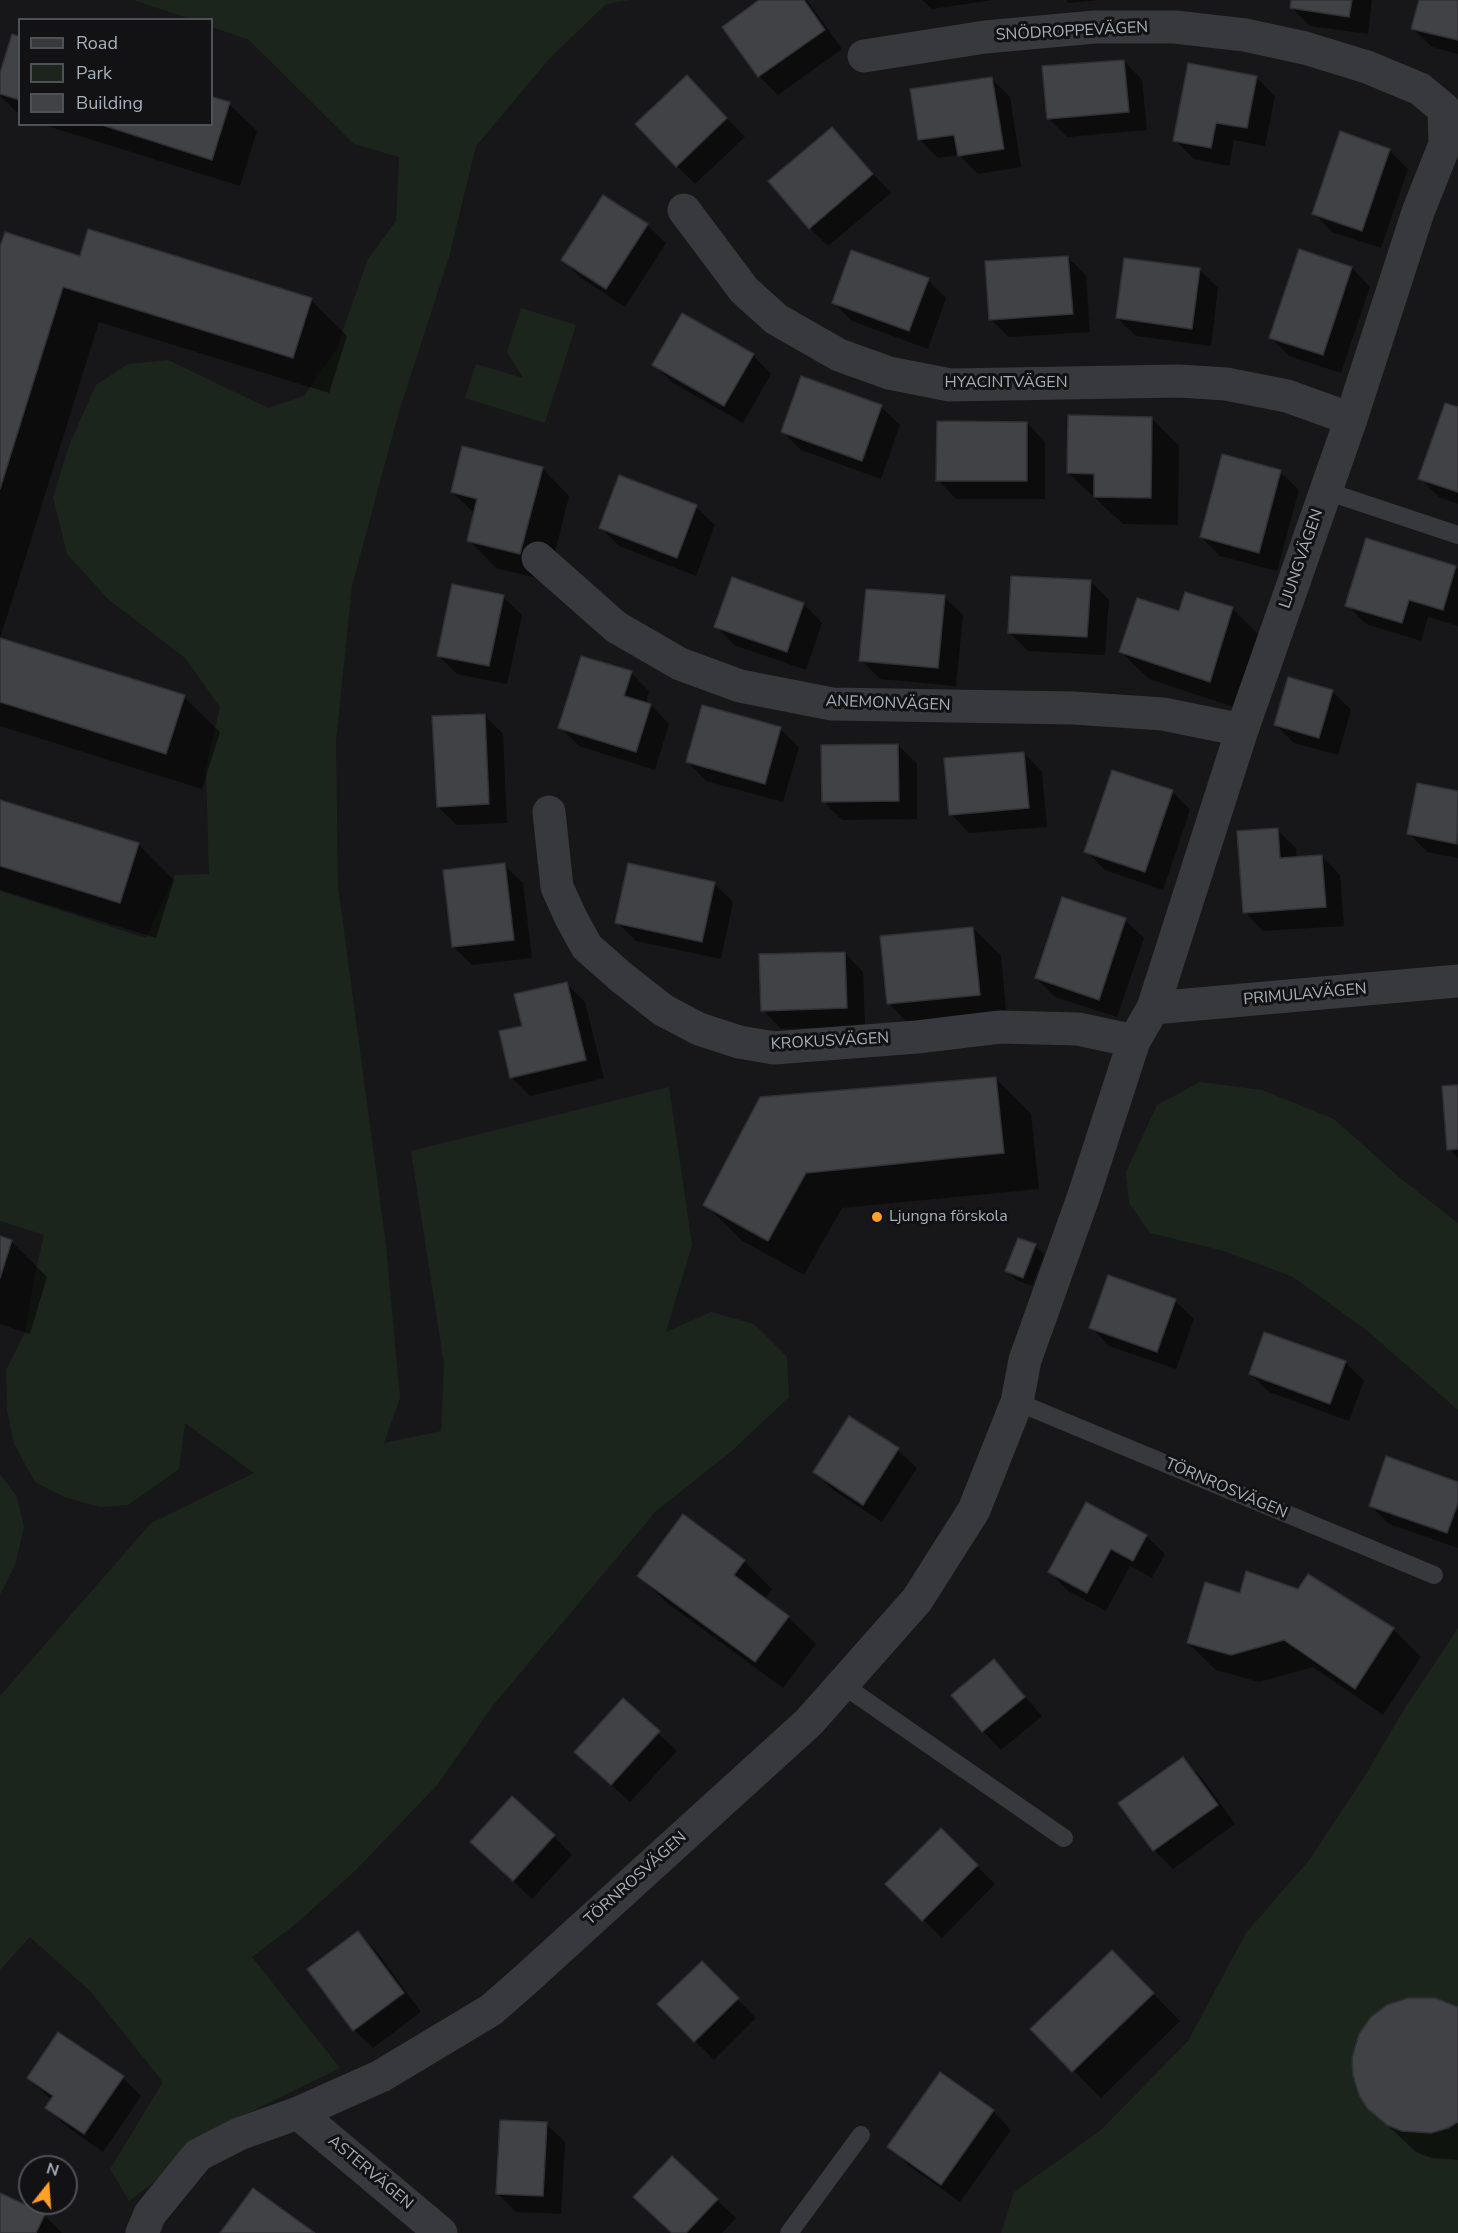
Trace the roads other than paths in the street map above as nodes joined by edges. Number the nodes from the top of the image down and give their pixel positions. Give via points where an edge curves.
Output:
1 (864, 56) dead end
2 (1444, 110) joint
3 (684, 210) dead end
4 (1352, 419) junction
5 (1326, 490) junction
6 (1458, 535) edge
7 (538, 558) dead end
8 (1242, 730) junction
9 (549, 812) dead end
10 (1458, 981) edge
11 (1153, 1008) junction
12 (1134, 1041) junction
13 (1017, 1402) junction
14 (1434, 1575) dead end
15 (843, 1685) junction
16 (1064, 1838) dead end
17 (298, 2113) junction
18 (861, 2135) dead end
19 (142, 2233) edge
20 (441, 2233) edge
21 (789, 2233) edge

1 - 2 street, SNÖDROPPEVÄGEN via 1007,35 1095,27 1175,27 1245,35 1367,67 1420,89
2 - 4 street, LJUNGVÄGEN via 1445,144 1418,212
3 - 4 street, HYACINTVÄGEN via 744,290 776,319 839,355 889,373 950,385 1179,381 1226,384 1287,396
4 - 5 street, LJUNGVÄGEN
5 - 6 lane
5 - 8 street, LJUNGVÄGEN
7 - 8 street, ANEMONVÄGEN via 616,627 680,664 740,686 832,704 1073,708 1162,714
8 - 11 street, LJUNGVÄGEN
9 - 12 street, KROKUSVÄGEN via 557,887 587,947 663,1010 699,1029 774,1048 1000,1027 1078,1029
10 - 11 street, PRIMULAVÄGEN
11 - 12 street, TÖRNROSVÄGEN
12 - 13 street, TÖRNROSVÄGEN via 1025,1360
13 - 14 lane, TÖRNROSVÄGEN
13 - 15 street, TÖRNROSVÄGEN via 974,1510 917,1600
15 - 16 lane
15 - 17 street, TÖRNROSVÄGEN via 809,1722 491,2010 381,2076
17 - 19 street, TÖRNROSVÄGEN via 239,2134 198,2155 150,2214
17 - 20 street, ASTERVÄGEN
18 - 21 lane

